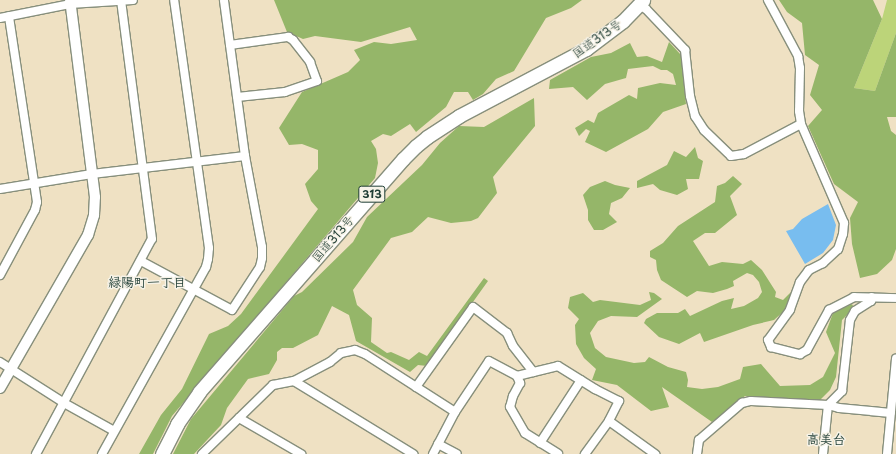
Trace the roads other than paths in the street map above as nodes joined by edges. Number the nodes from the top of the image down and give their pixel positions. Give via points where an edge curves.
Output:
1 (132, 0) edge
2 (174, 0) edge
3 (224, 0) edge
4 (768, 0) edge
5 (121, 1) edge
6 (70, 2) edge
7 (641, 2) edge
8 (9, 16) junction
9 (0, 18) edge
10 (230, 45) junction
11 (237, 97) junction
12 (801, 124) junction
13 (245, 156) junction
14 (197, 162) junction
15 (144, 169) junction
16 (92, 174) junction
17 (36, 184) junction
18 (0, 189) edge
19 (142, 261) junction
20 (0, 275) edge
21 (194, 289) junction
22 (872, 297) junction
23 (896, 298) edge
24 (896, 358) edge
25 (0, 362) edge
26 (11, 368) junction
27 (533, 372) junction
28 (517, 376) junction
29 (581, 380) junction
30 (294, 381) junction
31 (416, 387) junction
32 (0, 388) edge
33 (64, 403) junction
34 (828, 404) junction
35 (455, 412) junction
36 (891, 413) junction
37 (240, 418) junction
38 (609, 421) junction
39 (114, 431) junction
40 (540, 443) junction
41 (438, 444) junction
42 (36, 454) edge
43 (102, 454) edge
44 (162, 454) edge
45 (202, 454) edge
46 (301, 454) edge
47 (413, 454) edge
48 (433, 454) edge
49 (457, 454) edge
50 (558, 454) edge
51 (585, 454) edge
52 (655, 454) edge
53 (697, 454) edge
54 (823, 454) edge
55 (887, 454) edge

1 - 5 street
2 - 14 street
3 - 10 street
4 - 12 street via 798,56
5 - 6 street
5 - 15 street
6 - 8 street
6 - 16 street
7 - 12 street via 684,50 695,116 704,130 731,156 744,154
7 - 44 highway, 国道313号 / 313 via 623,21 586,49 459,116 416,146 199,392
8 - 9 street
8 - 17 street
10 - 11 street
10 - 11 street via 288,37 306,56 317,81 285,92
11 - 13 street
12 - 22 street via 839,209 844,223 843,234 838,249 823,263 809,270 800,282 790,310 768,340 771,347 800,354 807,350 829,310 854,297
13 - 14 street
13 - 21 street via 262,247 260,268 232,310
14 - 15 street
14 - 21 street via 209,248 206,268
15 - 16 street
15 - 19 street via 152,239
16 - 17 street
16 - 26 street via 94,215 88,235
17 - 18 street
17 - 20 street via 36,210
19 - 21 street
19 - 33 street
21 - 39 street
22 - 23 street
22 - 34 street via 871,301 855,311 850,320 842,390
24 - 36 street
25 - 26 street
26 - 32 street
26 - 33 street
27 - 28 street
27 - 29 street via 558,366
27 - 31 street via 513,346 507,333 473,307
28 - 35 street via 489,361
28 - 40 street via 520,383 510,407 525,433
29 - 38 street via 619,401
29 - 40 street
30 - 31 street via 330,362 341,353 355,350
30 - 37 street via 273,385
30 - 47 street
31 - 35 street
33 - 39 street
33 - 42 street
34 - 36 street via 840,408
34 - 53 street via 751,401 742,403 699,440
34 - 54 street
35 - 41 street
36 - 55 street
37 - 45 street
37 - 46 street
38 - 51 street
38 - 52 street
39 - 43 street
40 - 50 street
41 - 48 street
41 - 49 street

